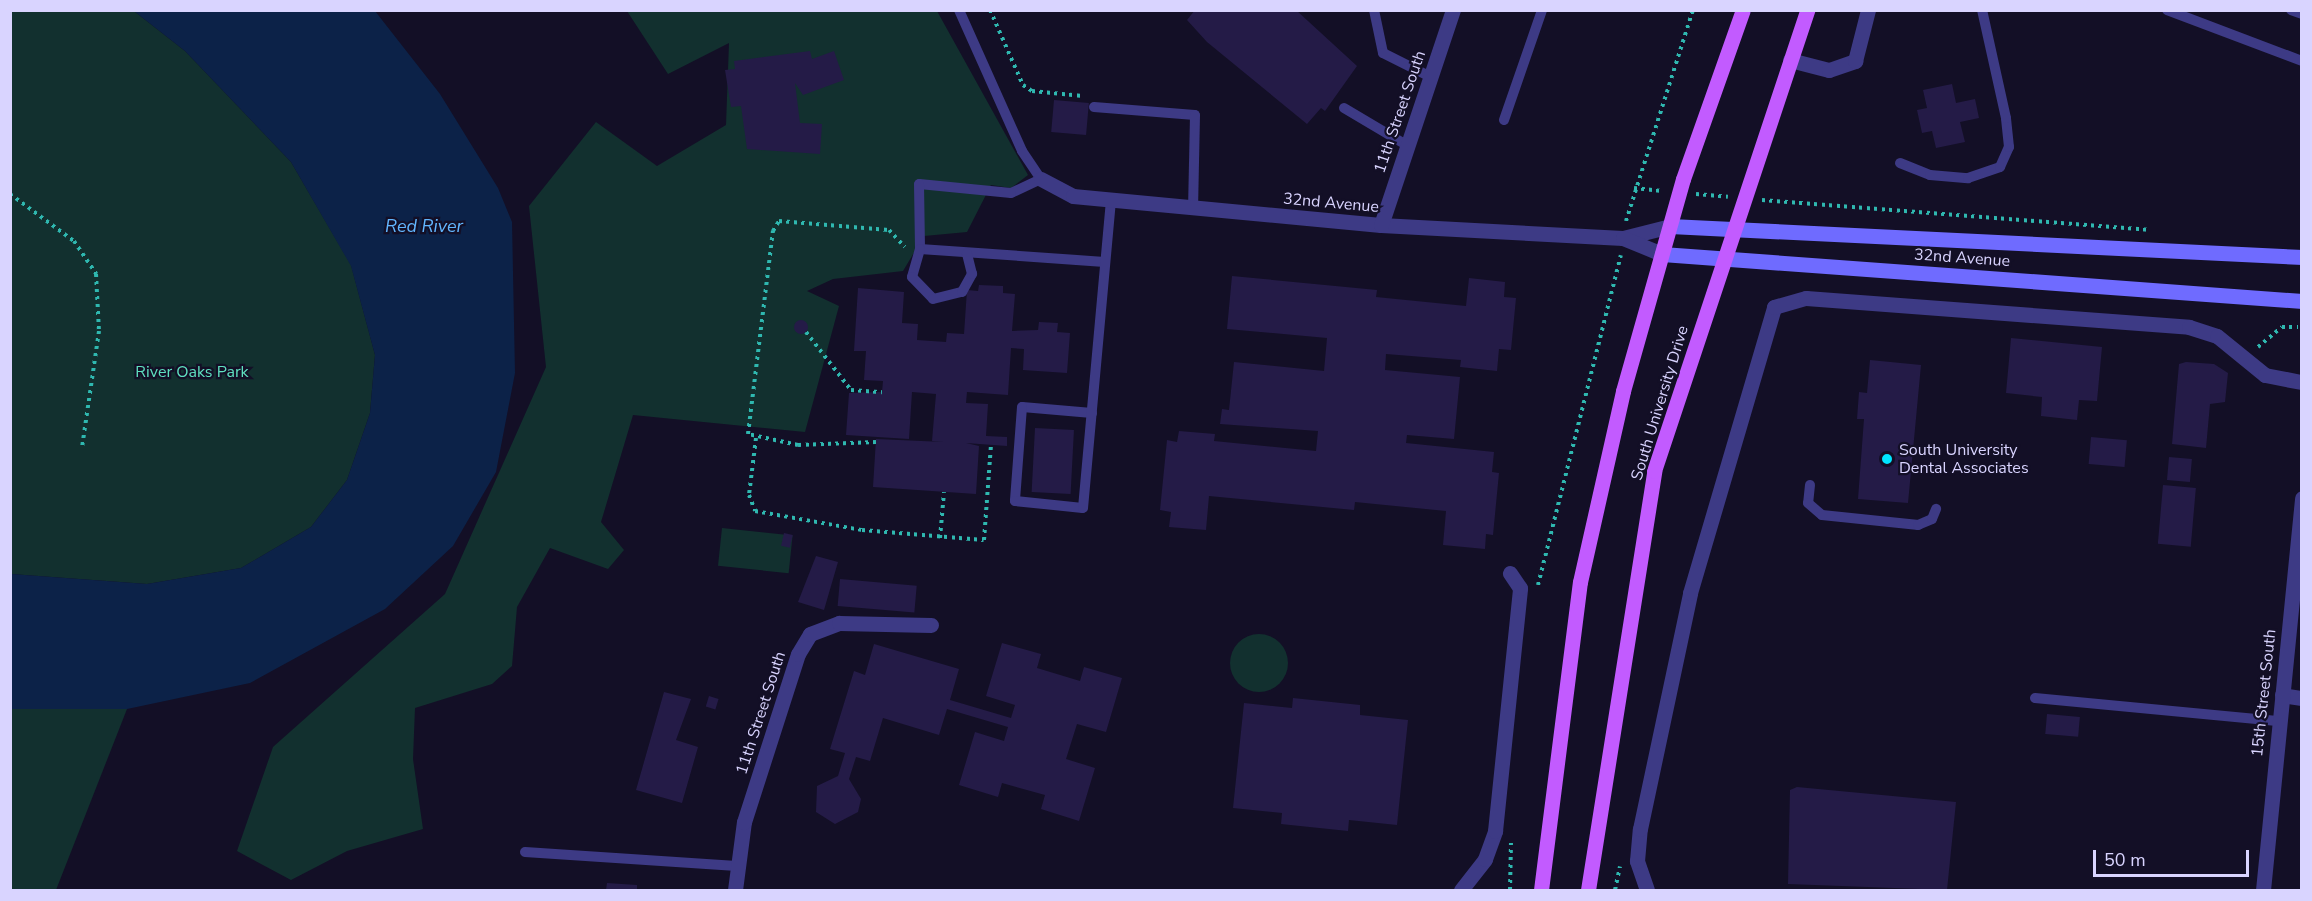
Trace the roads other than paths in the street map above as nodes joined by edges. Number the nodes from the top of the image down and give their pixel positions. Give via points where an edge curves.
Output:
1 (959, 10) edge
2 (1374, 10) edge
3 (1453, 10) edge
4 (1542, 10) edge
5 (1743, 10) edge
6 (1807, 10) edge
7 (1868, 10) edge
8 (1982, 10) edge
9 (2167, 10) edge
10 (2291, 10) edge
11 (2301, 14) edge
12 (1790, 60) junction
13 (2301, 61) edge
14 (1431, 77) junction
15 (1094, 107) road end
16 (1344, 108) dead end
17 (1504, 120) dead end
18 (1408, 146) junction
19 (1900, 163) dead end
20 (1041, 179) junction
21 (1111, 201) junction
22 (1193, 208) junction
23 (1381, 225) junction
24 (1670, 226) junction
25 (1734, 228) junction
26 (1623, 238) junction
27 (917, 253) junction
28 (967, 254) junction
29 (1662, 254) junction
30 (2301, 257) edge
31 (1724, 259) junction
32 (1105, 262) junction
33 (2301, 301) edge
34 (2301, 382) edge
35 (1092, 413) junction
36 (1810, 485) dead end
37 (2301, 498) edge
38 (1936, 509) dead end
39 (2300, 520) edge
40 (1510, 573) dead end
41 (931, 625) dead end
42 (2282, 695) junction
43 (2035, 698) dead end
44 (2301, 698) edge
45 (2280, 721) junction
46 (525, 852) dead end
47 (737, 866) junction
48 (740, 890) edge
49 (1461, 891) edge
50 (1541, 891) edge
51 (1588, 891) edge
52 (1647, 891) edge
53 (2263, 891) edge

1 - 20 lane via 1022,151
2 - 14 lane via 1383,53
3 - 14 street, 11th Street South
4 - 17 lane
5 - 24 main road, South University Drive
6 - 12 main road, South University Drive
7 - 12 street via 1855,61 1828,70
8 - 19 lane via 2006,118 2009,147 2000,167 1968,178 1930,175
9 - 13 lane
10 - 11 lane
12 - 25 main road, South University Drive
14 - 18 street, 11th Street South
15 - 22 lane via 1195,115
16 - 18 lane
18 - 23 street, 11th Street South
20 - 21 street, 32nd Avenue via 1073,196
20 - 27 lane via 1011,193 919,184
21 - 22 street, 32nd Avenue
21 - 32 lane
22 - 23 street, 32nd Avenue
23 - 26 street, 32nd Avenue
24 - 25 main road, 32nd Avenue
24 - 26 street, 32nd Avenue
24 - 29 main road, South University Drive
25 - 30 main road, 32nd Avenue
25 - 31 main road, South University Drive
26 - 29 street, 32nd Avenue
27 - 28 lane
27 - 28 lane via 917,287 944,300 968,284
28 - 32 lane
29 - 31 main road, 32nd Avenue
29 - 50 main road, South University Drive via 1623,391 1580,582
31 - 33 main road, 32nd Avenue
31 - 51 main road, South University Drive via 1654,471
32 - 35 lane
34 - 52 street via 2265,375 2217,336 2188,327 1806,298 1774,307 1689,593 1640,829 1637,861
35 - 35 lane via 1022,407 1015,501 1083,508
36 - 38 lane via 1808,503 1822,515 1918,525 1932,519
37 - 39 street, 15th Street South
39 - 42 street, 15th Street South
40 - 49 street via 1520,588 1495,831 1485,859
41 - 47 street, 11th Street South via 839,623 810,634 798,654 744,822
42 - 44 street
42 - 45 street, 15th Street South
43 - 45 lane
45 - 53 street, 15th Street South
46 - 47 lane
47 - 48 street, 11th Street South

